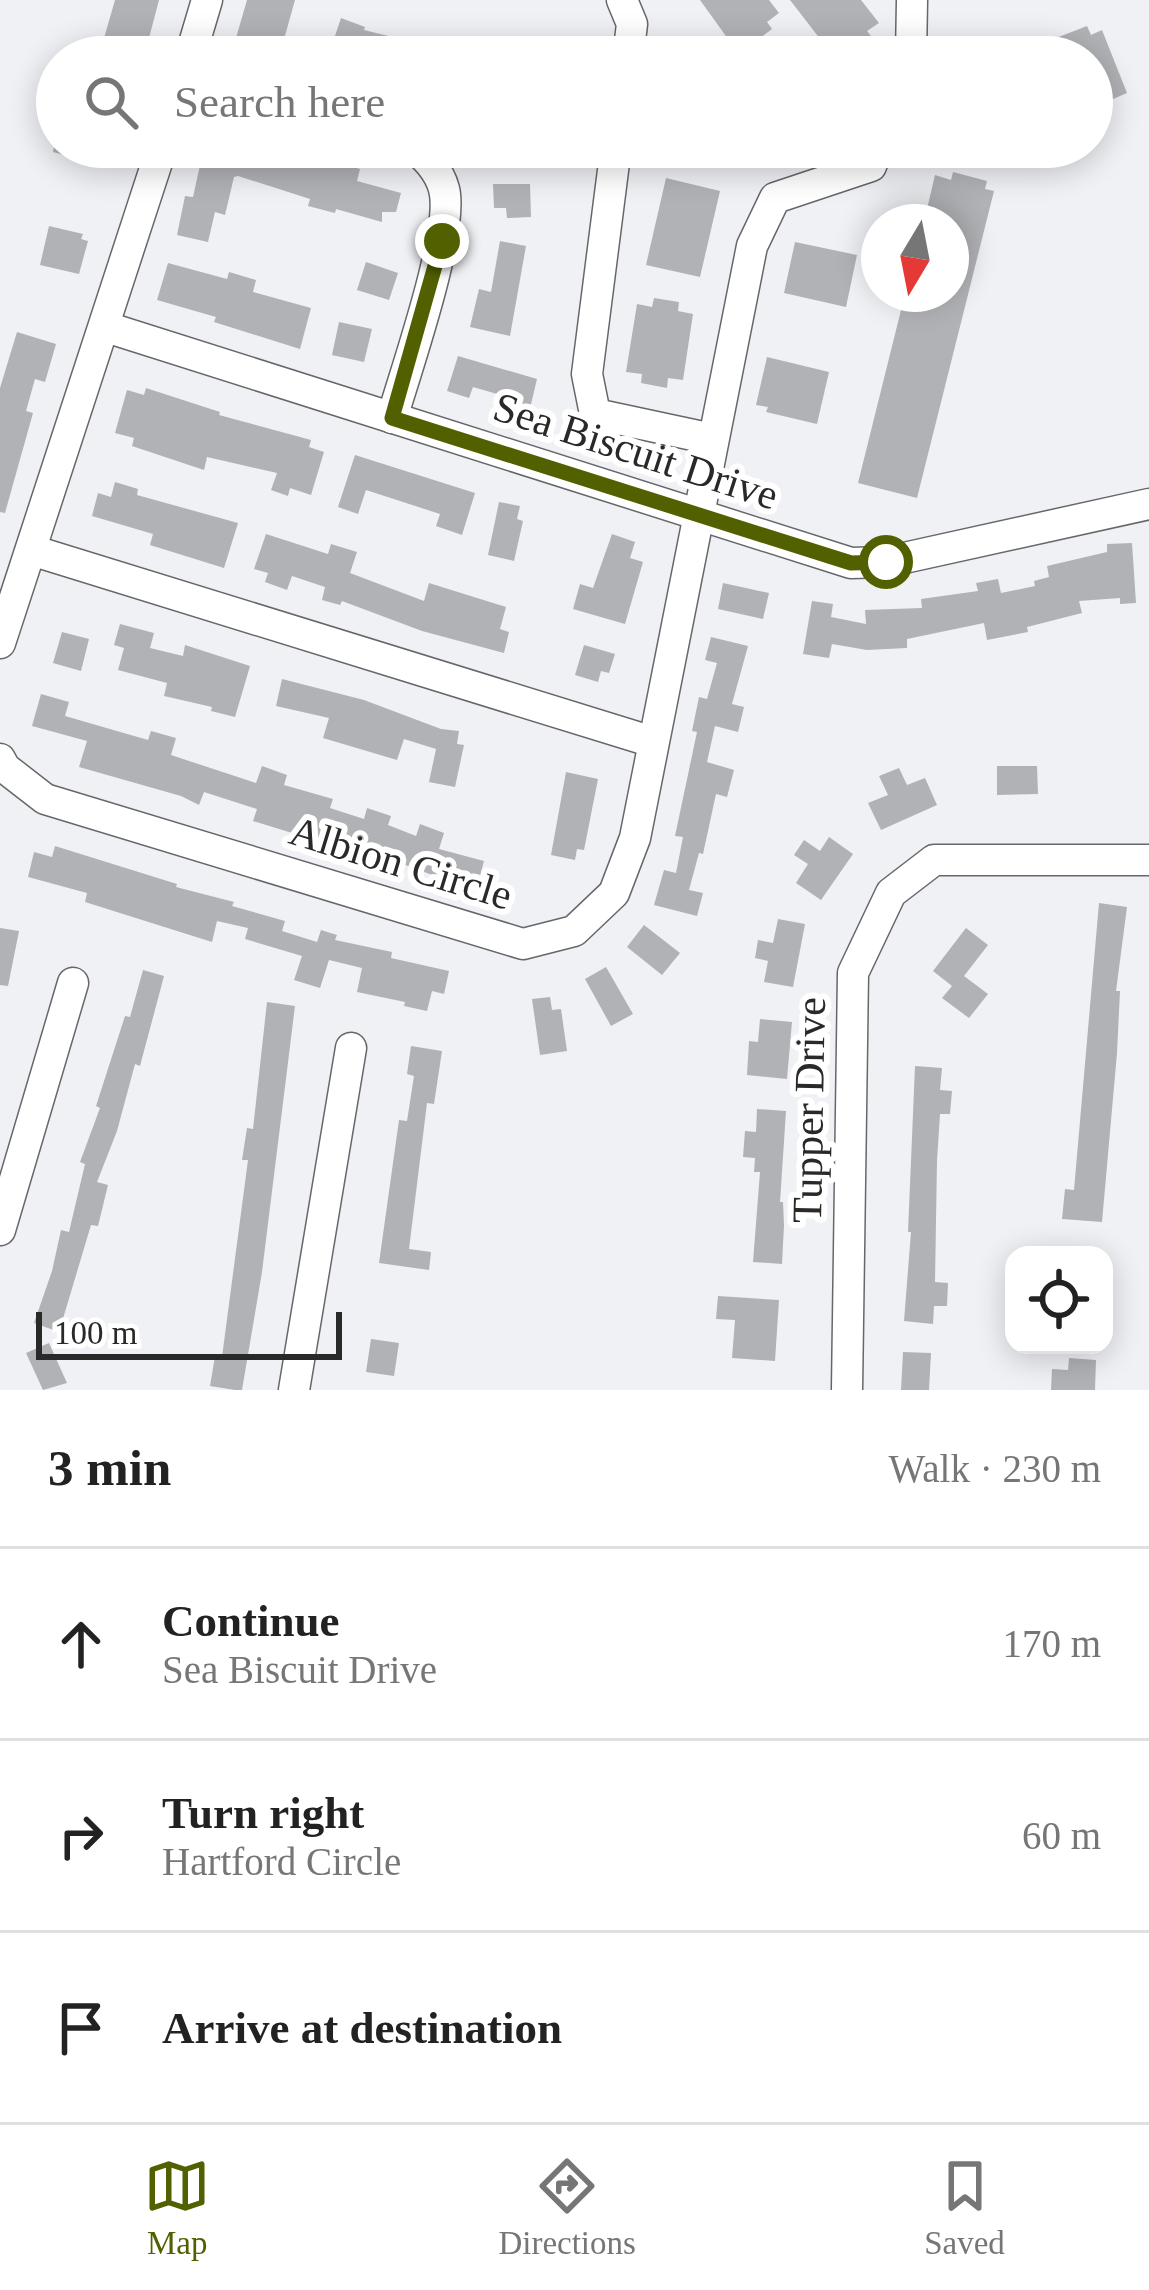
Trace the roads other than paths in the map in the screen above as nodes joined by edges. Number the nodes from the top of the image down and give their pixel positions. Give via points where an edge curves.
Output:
1 (207, 0) edge
2 (622, 0) edge
3 (912, 0) edge
4 (196, 36) edge
5 (631, 36) edge
6 (911, 36) edge
7 (155, 168) edge
8 (432, 168) edge
9 (613, 168) edge
10 (865, 168) edge
11 (106, 327) junction
12 (392, 418) junction
13 (712, 439) junction
14 (1149, 504) edge
15 (697, 514) junction
16 (31, 550) junction
17 (0, 643) edge
18 (653, 742) junction
19 (0, 759) edge
20 (1149, 860) edge
21 (74, 983) dead end
22 (351, 1048) dead end
23 (0, 1230) edge
24 (294, 1390) edge
25 (847, 1390) edge

1 - 4 street
2 - 5 street
3 - 6 street
7 - 11 street
8 - 12 street via 444,189 442,241
9 - 13 street via 587,374 595,414
10 - 13 street, Albion Circle via 775,198 752,246
11 - 12 street, Sea Biscuit Drive
11 - 16 street
12 - 15 street, Sea Biscuit Drive
13 - 15 street, Albion Circle
14 - 15 street, Sea Biscuit Drive via 851,563
15 - 18 street, Albion Circle
16 - 17 street
16 - 18 street
18 - 19 street, Albion Circle via 635,838 614,893 574,931 523,944 45,799
20 - 25 street, Tupper Drive via 934,860 891,893 854,974
21 - 23 street
22 - 24 street

